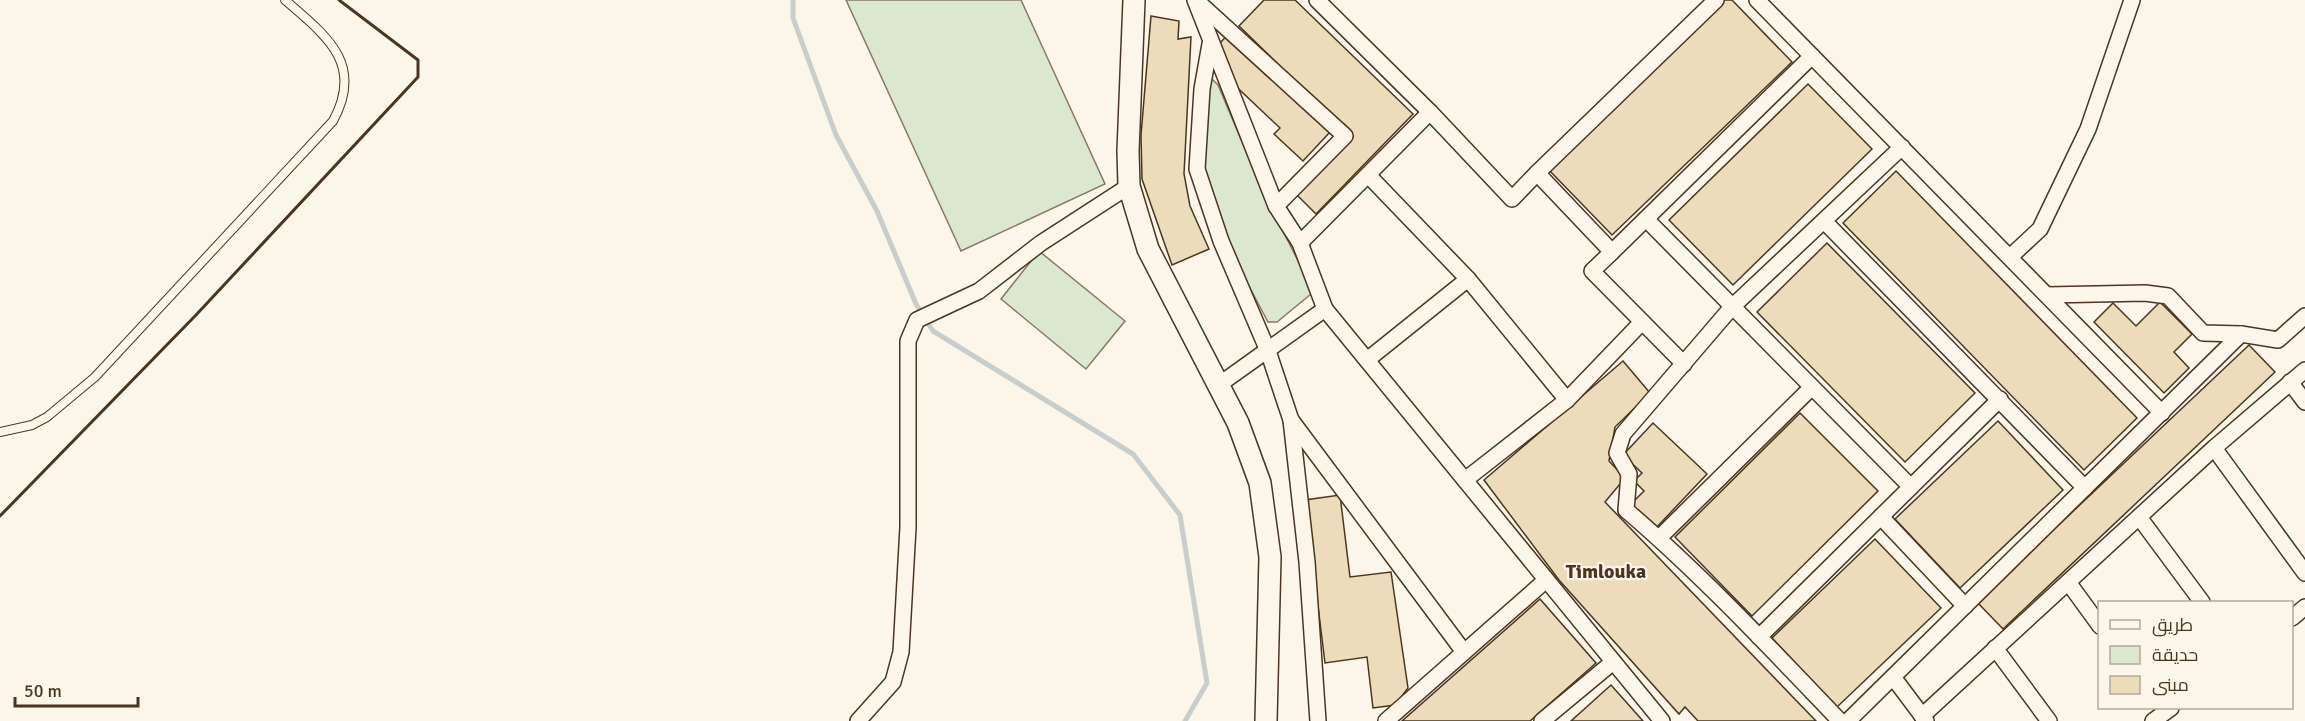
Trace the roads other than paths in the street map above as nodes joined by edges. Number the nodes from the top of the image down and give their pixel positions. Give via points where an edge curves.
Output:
1 (285, 0) edge
2 (1134, 0) edge
3 (1195, 0) edge
4 (1317, 0) edge
5 (1716, 0) edge
6 (1757, 0) edge
7 (2132, 0) edge
8 (1210, 41) junction
9 (1812, 56) junction
10 (1430, 112) junction
11 (1902, 147) junction
12 (1537, 173) junction
13 (1369, 176) junction
14 (1129, 186) junction
15 (1276, 206) junction
16 (1646, 219) junction
17 (1824, 220) junction
18 (1300, 243) junction
19 (1612, 252) junction
20 (2010, 257) junction
21 (1468, 279) junction
22 (2047, 296) junction
23 (1732, 307) junction
24 (1325, 309) junction
25 (2305, 316) edge
26 (1642, 322) junction
27 (2241, 334) junction
28 (1268, 351) junction
29 (1367, 360) junction
30 (1684, 364) junction
31 (2305, 370) edge
32 (2290, 382) junction
33 (1220, 384) junction
34 (1812, 387) junction
35 (2000, 399) junction
36 (1567, 400) junction
37 (2305, 402) edge
38 (2162, 412) junction
39 (1291, 420) junction
40 (0, 432) edge
41 (2214, 448) junction
42 (1465, 480) junction
43 (1911, 488) junction
44 (2085, 488) junction
45 (1881, 517) junction
46 (2139, 517) junction
47 (1659, 538) junction
48 (2305, 573) edge
49 (1546, 580) junction
50 (2068, 582) junction
51 (2201, 601) edge
52 (1965, 606) junction
53 (2305, 607) edge
54 (2293, 617) edge
55 (2098, 623) edge
56 (1759, 637) junction
57 (1995, 648) junction
58 (1464, 651) junction
59 (1613, 662) junction
60 (1893, 677) junction
61 (1924, 718) edge
62 (858, 721) edge
63 (1266, 721) edge
64 (1318, 721) edge
65 (1386, 721) edge
66 (1542, 721) edge
67 (1662, 721) edge
68 (1840, 721) edge
69 (1848, 721) edge
70 (2049, 721) edge

1 - 40 lane via 324,34 339,56 344,69 344,96 333,121 95,377 47,417 32,425
2 - 14 street
3 - 8 street
3 - 15 street via 1345,136
4 - 10 street
5 - 12 street
6 - 9 street
7 - 20 street via 2088,129 2040,229
8 - 15 street
8 - 28 street via 1202,89 1197,169 1221,240
9 - 11 street
9 - 16 street
10 - 12 street via 1512,199
10 - 13 street
11 - 17 street
11 - 20 street
12 - 19 street
13 - 18 street
13 - 21 street
14 - 33 street via 1155,263
14 - 62 street via 1041,243 979,291 917,320 912,328 908,341 908,527 901,652 893,682
15 - 18 street
16 - 19 street
16 - 23 street
17 - 23 street
17 - 35 street
18 - 24 street
19 - 26 street via 1592,271
20 - 22 street
21 - 29 street
21 - 36 street
22 - 27 street via 2168,296 2203,333
22 - 38 street
23 - 30 street
23 - 34 street
24 - 28 street
24 - 29 street
25 - 27 street via 2278,340
26 - 30 street
26 - 36 street
27 - 38 street
28 - 33 street
28 - 39 street
29 - 42 street
30 - 47 street via 1623,434 1617,453 1629,474 1626,510
31 - 32 street
32 - 37 street
32 - 41 street
33 - 63 street via 1250,453 1264,503 1270,557
34 - 43 street
34 - 47 street
35 - 43 street
35 - 44 street
36 - 42 street
38 - 44 street
39 - 58 street
39 - 64 street via 1308,562
41 - 46 street
41 - 48 street
42 - 49 street
43 - 45 street
44 - 52 street
45 - 52 street
45 - 56 street
46 - 50 street
46 - 51 street
47 - 56 street
49 - 58 street
49 - 59 street
50 - 55 street
50 - 57 street
52 - 60 street
53 - 54 street
56 - 68 street
57 - 61 street
57 - 70 street
58 - 65 street
59 - 66 street
59 - 67 street
60 - 61 street
60 - 69 street

